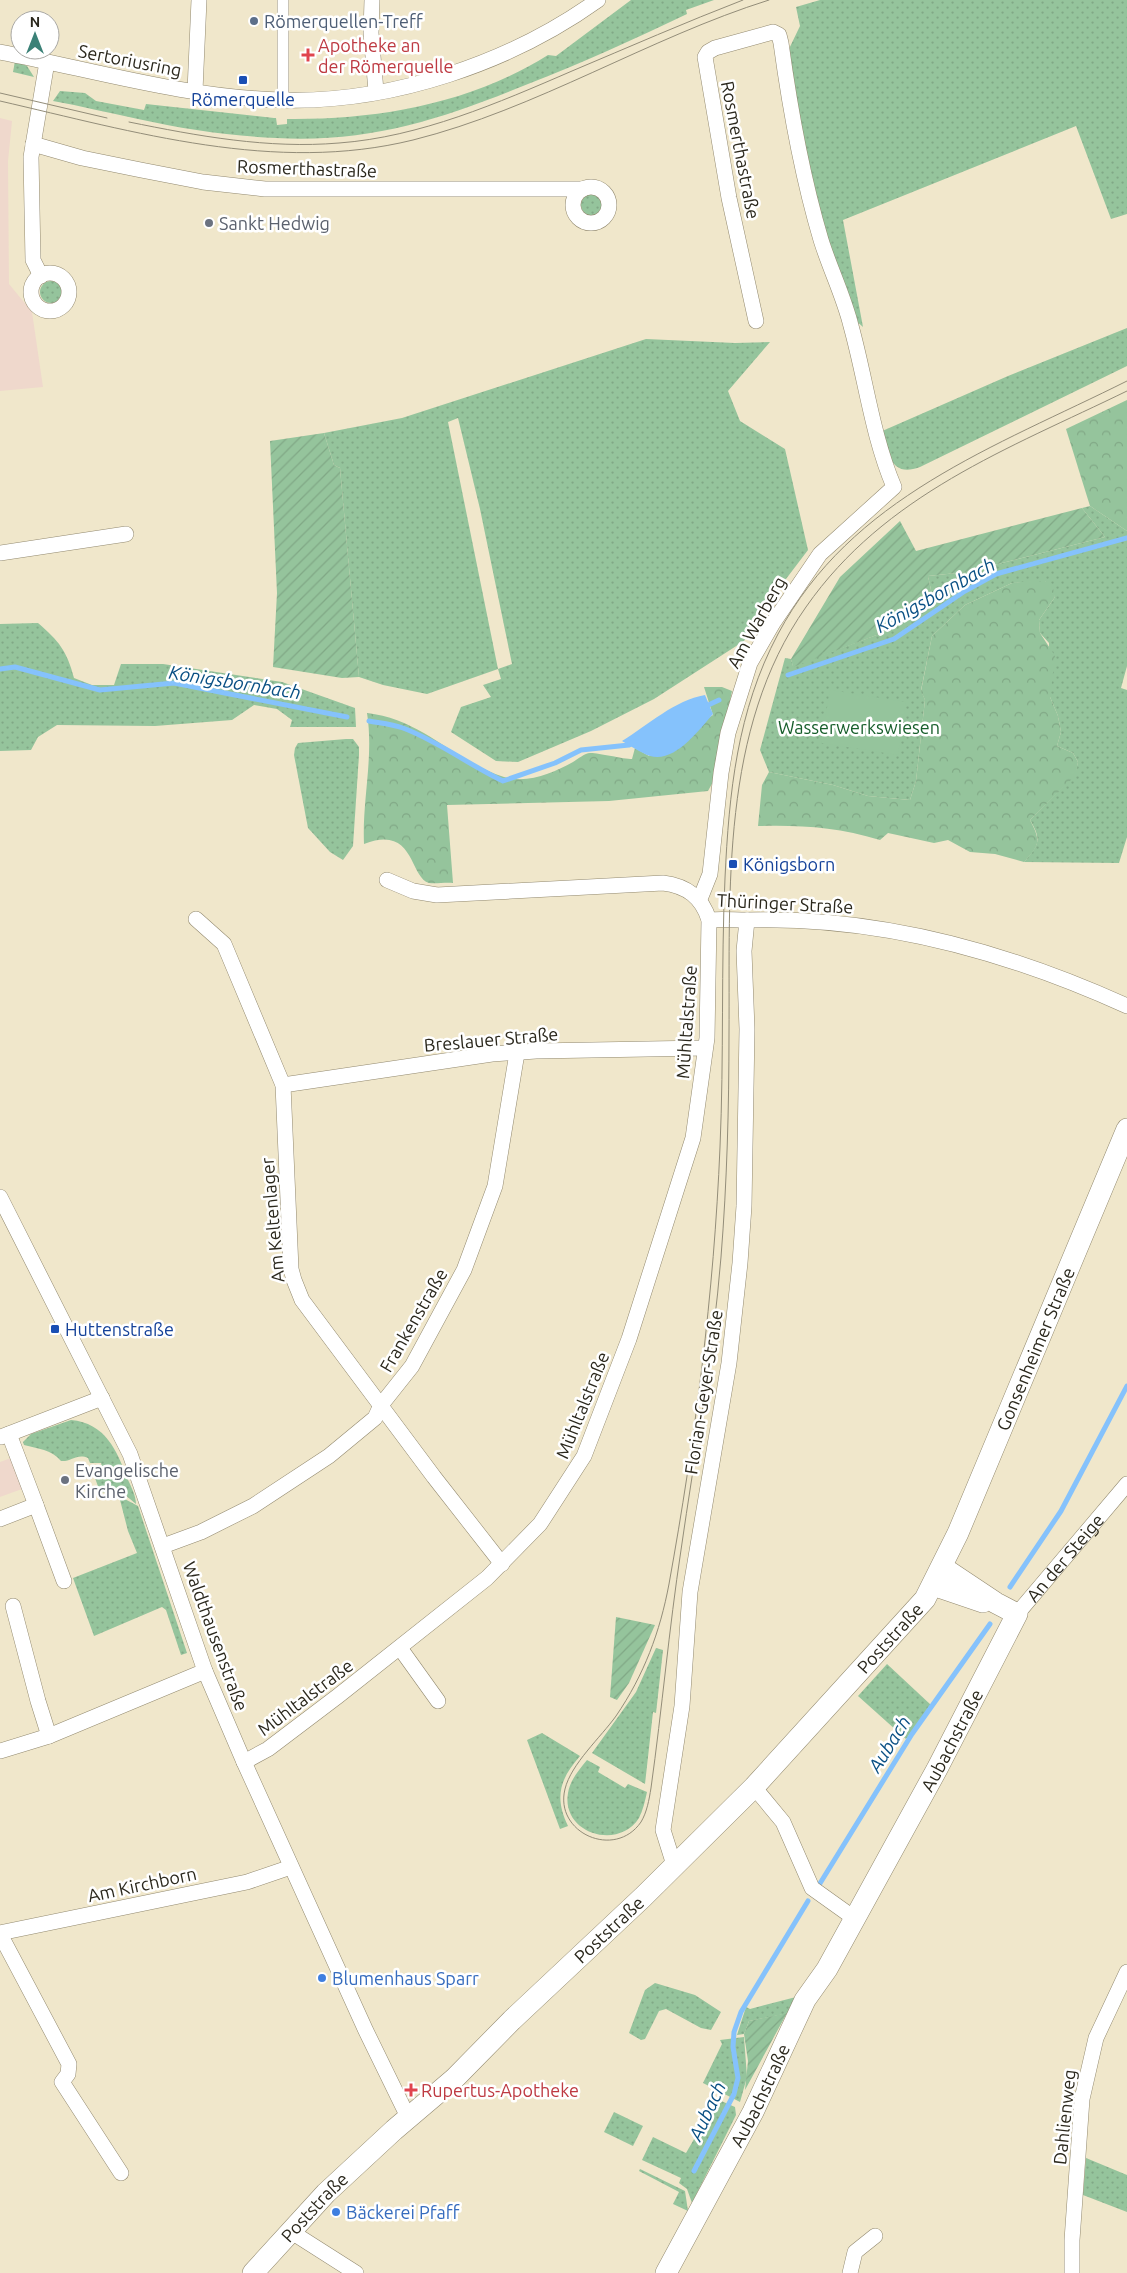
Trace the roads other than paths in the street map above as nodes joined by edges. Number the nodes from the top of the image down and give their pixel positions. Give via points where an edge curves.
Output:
1 (199, 0) edge
2 (208, 0) edge
3 (283, 0) edge
4 (372, 0) edge
5 (598, 0) edge
6 (0, 52) edge
7 (47, 62) junction
8 (195, 91) junction
9 (376, 91) junction
10 (283, 100) junction
11 (33, 144) junction
12 (583, 188) dead end
13 (41, 276) dead end
14 (756, 321) dead end
15 (894, 487) joint
16 (126, 534) dead end
17 (0, 553) edge
18 (387, 880) dead end
19 (700, 899) junction
20 (196, 918) dead end
21 (709, 920) junction
22 (747, 920) junction
23 (1127, 1006) edge
24 (704, 1048) junction
25 (517, 1053) junction
26 (283, 1085) junction
27 (1127, 1129) edge
28 (0, 1197) edge
29 (102, 1398) junction
30 (381, 1405) junction
31 (5, 1435) edge
32 (1127, 1484) edge
33 (36, 1505) junction
34 (0, 1518) edge
35 (163, 1546) junction
36 (502, 1564) junction
37 (937, 1576) junction
38 (64, 1581) dead end
39 (13, 1606) dead end
40 (1018, 1614) junction
41 (400, 1648) junction
42 (206, 1671) junction
43 (438, 1701) dead end
44 (49, 1736) junction
45 (0, 1751) edge
46 (244, 1762) junction
47 (754, 1787) junction
48 (674, 1865) junction
49 (291, 1867) junction
50 (854, 1918) junction
51 (0, 1934) edge
52 (1127, 1972) edge
53 (408, 2117) junction
54 (121, 2173) dead end
55 (290, 2231) junction
56 (876, 2236) dead end
57 (253, 2273) edge
58 (356, 2273) edge
59 (666, 2273) edge
60 (850, 2273) edge
61 (1072, 2273) edge

1 - 2 street
1 - 8 street, Sertoriusring
3 - 10 street
4 - 9 street via 370,32
5 - 9 street, Sertoriusring via 563,23 476,66 425,83
6 - 7 street, Sertoriusring
7 - 8 street, Sertoriusring via 120,79
7 - 11 street
8 - 10 street, Sertoriusring
9 - 10 street, Sertoriusring via 330,98
11 - 12 street, Rosmerthastraße via 82,158 202,182 265,188
11 - 13 street via 33,260
14 - 15 street, Rosmerthastraße via 729,198 705,57 715,48 773,32 779,35 781,43 810,202 851,325 880,454
15 - 19 street, Am Warberg via 820,554 772,623 750,663 728,733 710,874
16 - 17 street
18 - 19 street, Thüringer Straße via 413,891 437,895 664,883 681,886
19 - 21 street, Thüringer Straße
20 - 26 street, Am Keltenlager via 224,944
21 - 22 street, Thüringer Straße
21 - 24 street, Mühltalstraße via 709,1002
22 - 23 street, Thüringer Straße via 808,920 912,934 1014,962
22 - 48 street, Florian-Geyer-Straße via 744,950 747,1029 744,1196 740,1263 729,1362 690,1592 682,1706 663,1830
24 - 25 street, Breslauer Straße
24 - 36 street, Mühltalstraße via 693,1138 629,1339 584,1456 540,1524
25 - 26 street, Breslauer Straße
25 - 30 street, Frankenstraße via 495,1186 464,1270 412,1366
26 - 30 street, Am Keltenlager via 294,1280 302,1300
27 - 37 main road, Gonsenheimer Straße via 980,1482
28 - 29 street, Waldthausenstraße
29 - 31 street
29 - 35 street, Waldthausenstraße via 130,1454
30 - 35 street, Frankenstraße via 373,1420 288,1485 227,1520
30 - 36 street, Am Keltenlager
31 - 33 street
32 - 40 street, An der Steige
33 - 34 street
33 - 38 street
35 - 42 street, Waldthausenstraße
36 - 41 street, Mühltalstraße
37 - 40 main road, An der Steige
37 - 47 main road, Poststraße via 915,1611
39 - 44 street
40 - 50 main road, Aubachstraße
41 - 43 street
41 - 46 street, Mühltalstraße via 268,1749
42 - 44 street
42 - 46 street, Waldthausenstraße
44 - 45 street
46 - 49 street, Waldthausenstraße
47 - 48 main road, Poststraße
47 - 50 street via 783,1822 812,1888
48 - 53 main road, Poststraße via 454,2079
49 - 51 street, Am Kirchborn via 247,1882
49 - 53 street, Waldthausenstraße
50 - 59 main road, Aubachstraße via 806,2000 753,2112
51 - 54 street, Am Kirchborn via 69,2064 68,2074 62,2082
52 - 61 street, Dahlienweg via 1096,2038 1083,2091
53 - 55 main road, Poststraße
55 - 57 main road, Poststraße
55 - 58 street
56 - 60 street via 855,2252

